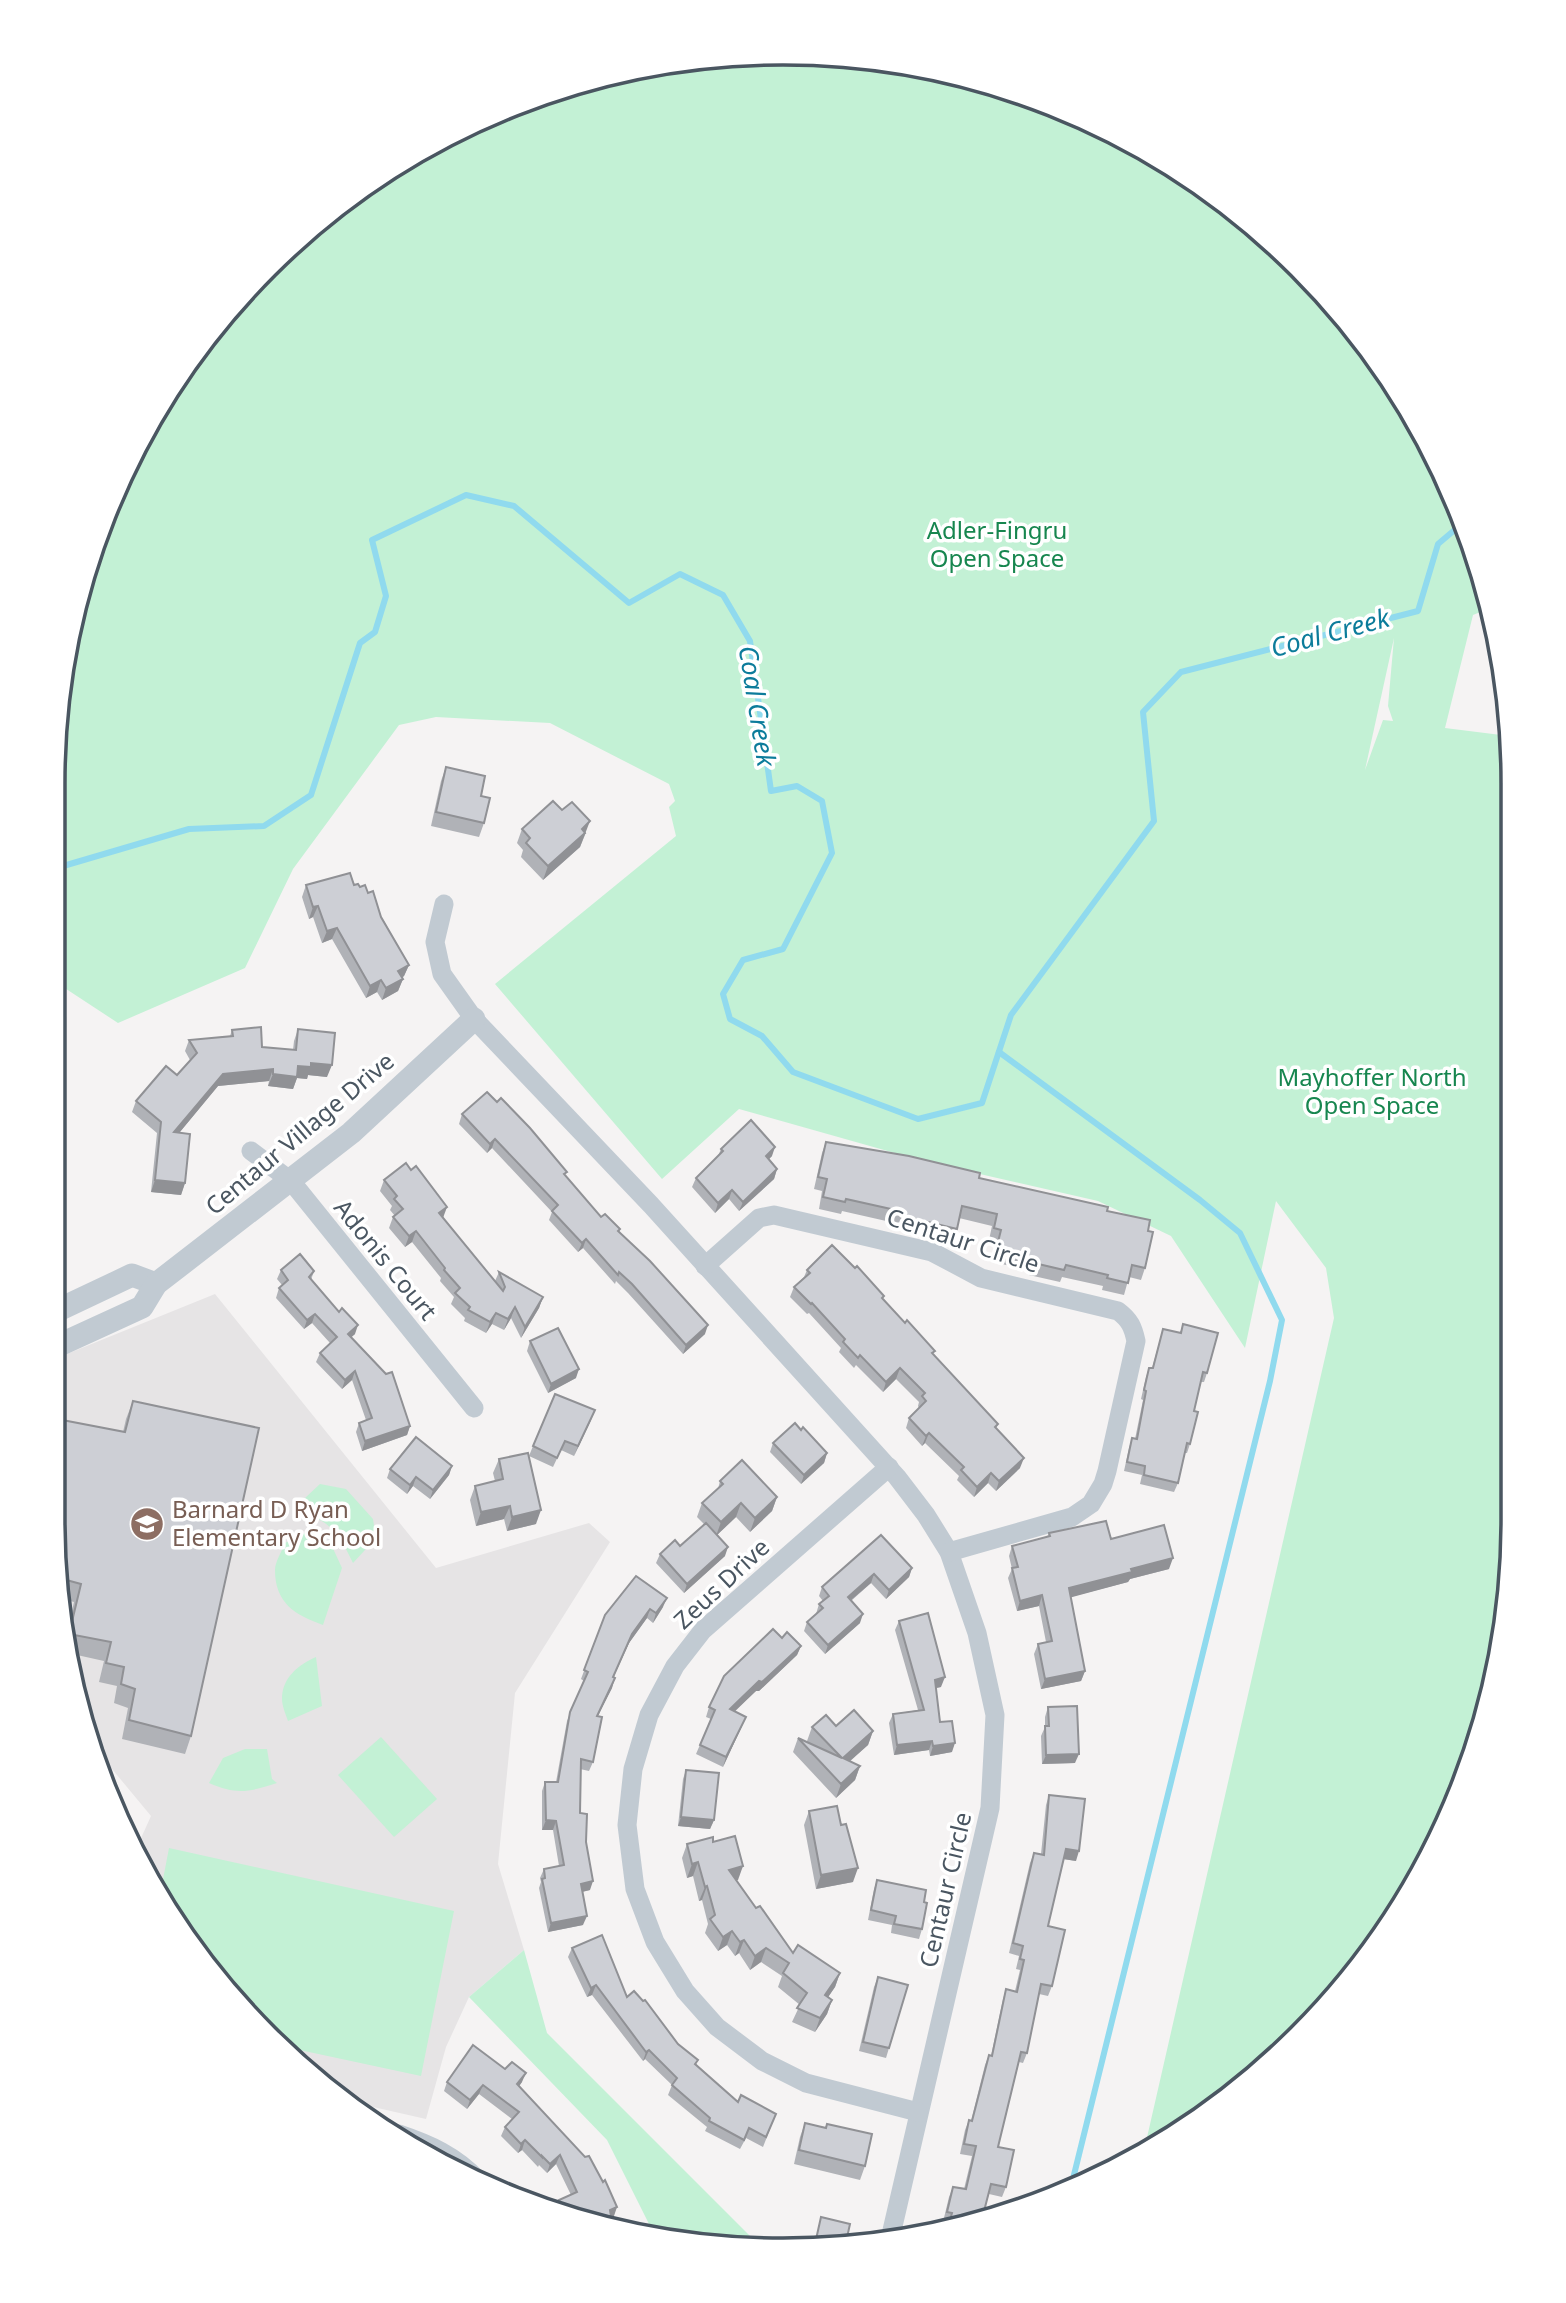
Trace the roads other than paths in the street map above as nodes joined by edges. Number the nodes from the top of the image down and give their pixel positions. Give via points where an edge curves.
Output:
1 (444, 904) dead end
2 (474, 1019) junction
3 (251, 1150) dead end
4 (291, 1181) junction
5 (705, 1266) junction
6 (156, 1284) junction
7 (65, 1307) edge
8 (65, 1342) edge
9 (474, 1408) dead end
10 (890, 1467) junction
11 (949, 1552) junction
12 (918, 2112) junction
13 (892, 2229) edge

1 - 2 street, Centaur Circle via 435,943 442,974
2 - 4 street, Centaur Village Drive via 351,1133
2 - 5 street, Centaur Circle
3 - 4 street, Adonis Court
4 - 6 street, Centaur Village Drive
4 - 9 street, Adonis Court
5 - 10 street, Centaur Circle
5 - 11 street, Centaur Circle via 759,1218 774,1214 932,1252 981,1278 1127,1317 1136,1341 1107,1471 1091,1504 1072,1517
6 - 7 street via 132,1275
6 - 8 street, Centaur Village Drive via 142,1307
10 - 11 street, Centaur Circle
10 - 12 street, Zeus Drive via 703,1630 676,1666 649,1715 633,1769 627,1825 635,1889 655,1942 685,1991 718,2027 762,2061 807,2083
11 - 12 street, Centaur Circle via 977,1633 995,1715 990,1808
12 - 13 street, Centaur Circle

